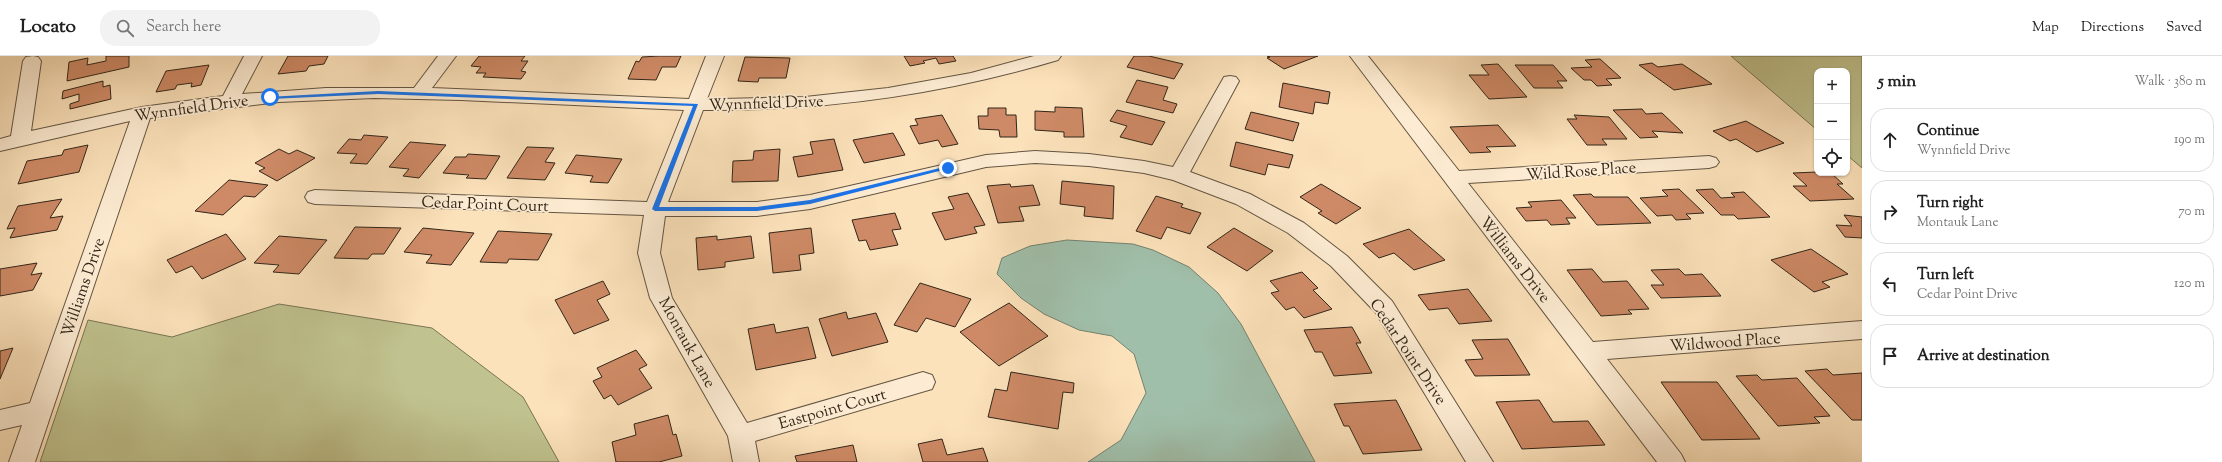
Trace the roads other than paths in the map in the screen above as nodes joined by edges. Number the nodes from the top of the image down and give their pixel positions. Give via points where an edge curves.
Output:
1 (253, 56) edge
2 (447, 56) edge
3 (715, 56) edge
4 (1052, 56) edge
5 (1359, 56) edge
6 (32, 61) dead end
7 (1230, 80) dead end
8 (419, 94) junction
9 (230, 101) junction
10 (696, 105) junction
11 (142, 113) junction
12 (20, 140) junction
13 (0, 145) edge
14 (1709, 162) dead end
15 (1179, 175) junction
16 (1454, 178) junction
17 (316, 197) dead end
18 (655, 209) junction
19 (1862, 330) edge
20 (1587, 352) junction
21 (923, 382) dead end
22 (40, 411) junction
23 (0, 420) edge
24 (741, 435) junction
25 (22, 462) edge
26 (746, 462) edge
27 (1480, 462) edge
28 (1672, 462) edge

1 - 9 street
2 - 8 street
3 - 10 street, Montauk Lane
4 - 10 street, Wynnfield Drive via 966,80 890,93 777,104
5 - 16 street, Williams Drive
6 - 12 street
7 - 15 street
8 - 9 street, Wynnfield Drive via 335,93
8 - 10 street, Wynnfield Drive
9 - 11 street, Wynnfield Drive
10 - 18 street, Montauk Lane
11 - 12 street, Wynnfield Drive
11 - 22 street, Williams Drive
12 - 13 street, Wynnfield Drive
14 - 16 street, Wild Rose Place
15 - 18 street, Cedar Point Drive via 1144,167 1089,160 1035,157 986,161 948,168 810,202 757,209
15 - 27 street, Cedar Point Drive via 1243,199 1296,228 1339,261 1384,307
16 - 20 street, Williams Drive
17 - 18 street, Cedar Point Court
18 - 24 street, Montauk Lane via 649,253 661,298
19 - 20 street, Wildwood Place
20 - 28 street, Williams Drive
21 - 24 street, Eastpoint Court
22 - 23 street
22 - 25 street, Williams Drive
24 - 26 street, Montauk Lane

